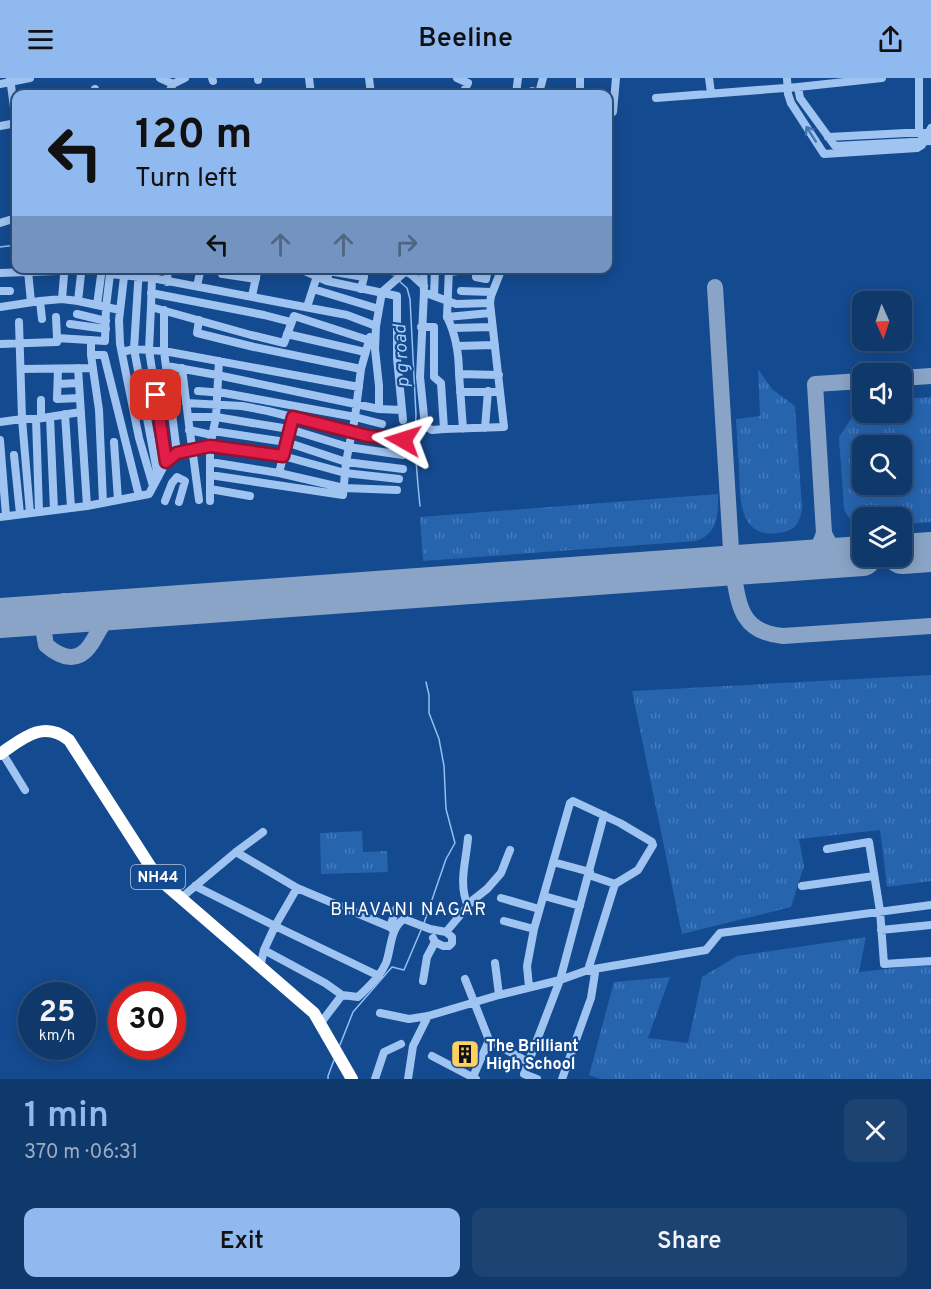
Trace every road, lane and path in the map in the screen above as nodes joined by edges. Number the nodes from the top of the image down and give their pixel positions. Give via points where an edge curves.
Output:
1 (30, 78) edge
2 (160, 78) edge
3 (185, 78) edge
4 (457, 78) edge
5 (616, 78) edge
6 (710, 78) edge
7 (882, 78) edge
8 (919, 78) edge
9 (11, 80) edge
10 (787, 82) edge
11 (0, 84) edge
12 (173, 84) junction
13 (798, 87) junction
14 (170, 90) edge
15 (464, 90) edge
16 (711, 93) junction
17 (656, 98) dead end
18 (612, 113) edge
19 (931, 128) edge
20 (919, 133) junction
21 (931, 133) edge
22 (828, 137) junction
23 (931, 140) edge
24 (29, 273) edge
25 (61, 273) edge
26 (102, 273) edge
27 (110, 273) edge
28 (125, 273) edge
29 (138, 273) edge
30 (153, 273) edge
31 (168, 273) edge
32 (200, 273) edge
33 (222, 273) edge
34 (257, 273) edge
35 (310, 273) edge
36 (401, 273) edge
37 (408, 273) edge
38 (423, 273) edge
39 (435, 273) edge
40 (449, 273) edge
41 (476, 273) edge
42 (487, 273) edge
43 (500, 273) edge
44 (81, 274) dead end
45 (317, 276) junction
46 (152, 278) junction
47 (256, 279) junction
48 (167, 282) junction
49 (197, 286) junction
50 (313, 289) junction
51 (385, 289) junction
52 (424, 289) junction
53 (0, 291) edge
54 (10, 291) dead end
55 (460, 291) dead end
56 (492, 292) junction
57 (151, 293) junction
58 (252, 296) junction
59 (434, 296) junction
60 (62, 299) junction
61 (78, 301) junction
62 (447, 301) junction
63 (36, 302) junction
64 (490, 303) junction
65 (102, 306) junction
66 (0, 307) edge
67 (151, 307) junction
68 (307, 307) junction
69 (379, 309) junction
70 (120, 310) junction
71 (164, 310) junction
72 (490, 313) junction
73 (77, 314) dead end
74 (56, 317) dead end
75 (447, 317) junction
76 (42, 319) dead end
77 (199, 320) junction
78 (19, 322) dead end
79 (291, 322) junction
80 (70, 324) dead end
81 (106, 326) junction
82 (376, 326) junction
83 (421, 327) junction
84 (492, 327) junction
85 (453, 328) junction
86 (286, 334) junction
87 (57, 338) junction
88 (91, 340) junction
89 (368, 340) junction
90 (105, 341) junction
91 (20, 343) junction
92 (0, 344) edge
93 (457, 345) junction
94 (495, 345) junction
95 (134, 349) junction
96 (149, 350) junction
97 (164, 351) junction
98 (122, 352) junction
99 (365, 352) junction
100 (91, 355) junction
101 (104, 355) junction
102 (219, 360) junction
103 (167, 366) junction
104 (78, 368) junction
105 (93, 368) junction
106 (182, 368) junction
107 (21, 369) junction
108 (58, 369) junction
109 (361, 369) junction
110 (459, 374) junction
111 (217, 375) junction
112 (499, 375) junction
113 (79, 383) junction
114 (58, 384) junction
115 (360, 387) junction
116 (198, 391) dead end
117 (460, 392) junction
118 (488, 392) junction
119 (501, 392) junction
120 (216, 393) junction
121 (80, 398) junction
122 (41, 400) dead end
123 (186, 403) junction
124 (216, 404) junction
125 (357, 405) junction
126 (379, 409) junction
127 (81, 412) junction
128 (65, 414) junction
129 (188, 417) junction
130 (216, 417) junction
131 (293, 417) junction
132 (355, 417) junction
133 (42, 418) junction
134 (22, 419) junction
135 (0, 422) edge
136 (382, 424) dead end
137 (485, 428) junction
138 (289, 429) junction
139 (444, 429) junction
140 (463, 429) junction
141 (189, 430) junction
142 (352, 433) junction
143 (212, 435) junction
144 (0, 440) edge
145 (403, 440) dead end
146 (114, 442) dead end
147 (286, 442) junction
148 (210, 446) junction
149 (348, 447) junction
150 (191, 449) junction
151 (177, 453) junction
152 (14, 455) dead end
153 (403, 455) dead end
154 (283, 456) junction
155 (210, 462) junction
156 (346, 462) junction
157 (403, 469) dead end
158 (279, 473) junction
159 (345, 473) junction
160 (160, 474) junction
161 (210, 475) junction
162 (399, 479) dead end
163 (172, 483) junction
164 (344, 488) junction
165 (210, 489) junction
166 (398, 490) dead end
167 (139, 496) junction
168 (250, 496) dead end
169 (118, 500) junction
170 (199, 500) dead end
171 (165, 501) dead end
172 (210, 501) dead end
173 (179, 502) dead end
174 (103, 503) junction
175 (2, 506) edge
176 (87, 506) junction
177 (71, 508) junction
178 (54, 510) junction
179 (35, 512) junction
180 (20, 514) junction
181 (3, 516) edge
182 (2, 759) edge
183 (25, 790) dead end
184 (604, 815) junction
185 (263, 832) dead end
186 (468, 838) dead end
187 (827, 849) dead end
188 (510, 850) dead end
189 (236, 852) junction
190 (552, 862) junction
191 (589, 873) junction
192 (874, 876) junction
193 (615, 884) junction
194 (195, 886) junction
195 (802, 886) dead end
196 (297, 888) junction
197 (544, 896) junction
198 (181, 898) junction
199 (501, 898) dead end
200 (931, 905) edge
201 (468, 906) junction
202 (580, 906) junction
203 (396, 909) dead end
204 (539, 909) junction
205 (880, 911) junction
206 (504, 921) dead end
207 (931, 925) edge
208 (276, 926) junction
209 (392, 929) junction
210 (430, 929) junction
211 (534, 929) junction
212 (881, 930) junction
213 (447, 932) junction
214 (435, 942) junction
215 (264, 950) junction
216 (931, 961) edge
217 (495, 963) dead end
218 (260, 967) junction
219 (588, 970) junction
220 (379, 976) junction
221 (465, 979) dead end
222 (560, 980) junction
223 (423, 981) dead end
224 (529, 987) junction
225 (499, 994) junction
226 (342, 995) junction
227 (474, 1002) junction
228 (380, 1013) dead end
229 (428, 1016) junction
230 (320, 1024) junction
231 (489, 1040) junction
232 (401, 1044) dead end
233 (328, 1045) junction
234 (432, 1056) dead end
235 (528, 1062) junction
236 (475, 1078) edge
237 (345, 1079) edge
238 (352, 1079) edge
239 (375, 1079) edge
240 (408, 1079) edge
241 (537, 1079) edge
242 (562, 1079) edge

1 - 9 street
2 - 12 street
3 - 12 street
4 - 15 street via 468,83
5 - 18 street
6 - 16 street
7 - 13 street
8 - 20 street
9 - 11 street
10 - 13 street
10 - 16 street
19 -> 10 street, bridge via 917,148 824,154 791,103
12 - 14 street
13 - 22 street via 800,98
16 - 17 street
20 - 21 street
20 - 22 street
20 - 23 street
22 - 23 street via 836,146
24 - 63 street
25 - 60 street
26 - 65 street
27 - 65 street
28 - 70 street
29 - 46 street
29 - 95 street
30 - 46 street
31 - 48 street
32 - 49 street
33 - 47 street
34 - 47 street
35 - 45 street
36 - 51 street
37 - 52 street
38 - 52 street
39 - 59 street
40 - 62 street
41 - 42 street via 476,277 486,279
43 - 56 street
44 - 61 street
45 - 50 street
45 - 51 street via 361,289
46 - 48 street
46 - 57 street
47 - 58 street
48 - 49 street
49 - 58 street
50 - 68 street
50 - 69 street
51 - 69 street
51 - 126 street via 397,296 402,415
52 - 59 street
52 - 83 street
53 - 54 street
55 - 56 street
56 - 64 street
57 - 67 street
57 - 79 street
58 - 68 street
59 - 62 street
60 - 61 street
60 - 63 street
61 - 65 street
62 - 64 street
62 - 75 street
63 - 66 street
63 - 76 street
64 - 72 street
65 - 70 street
65 - 81 street
67 - 71 street
67 - 96 street
68 - 82 street
69 - 82 street
70 - 98 street via 118,332
71 - 77 street
71 - 97 street
72 - 75 street
72 - 84 street
73 - 81 street
74 - 87 street
75 - 85 street
77 - 86 street via 284,343
77 - 109 street via 197,333
78 - 91 street
79 - 86 street
79 - 89 street via 294,316
80 - 81 street
81 - 90 street
82 - 89 street
82 - 126 street
83 - 139 street via 434,327 434,377 441,383
83 - 139 street via 420,377 426,426
84 - 85 street
84 - 94 street
85 - 93 street
86 - 99 street
87 - 88 street
87 - 91 street via 57,342
88 - 90 street
88 - 100 street
89 - 99 street
90 - 101 street
91 - 92 street
91 - 107 street
93 - 94 street
93 - 110 street
94 - 112 street
95 - 96 street
95 - 98 street
95 - 160 street
96 - 97 street
96 - 160 street
97 - 102 street
97 - 103 street
98 - 160 street via 139,438
99 - 109 street
100 - 101 street
100 - 105 street
101 - 167 street
102 - 111 street
102 - 115 street
103 - 106 street
103 - 151 street
104 - 105 street
104 - 108 street
104 - 113 street
105 - 174 street
106 - 111 street
106 - 123 street
107 - 108 street
107 - 134 street
108 - 114 street
109 - 115 street
110 - 112 street
110 - 117 street
111 - 120 street
111 - 125 street
112 - 119 street
113 - 114 street
113 - 121 street
114 - 121 street via 57,399
115 - 125 street
116 - 120 street
117 - 118 street
117 - 140 street
118 - 119 street
118 - 137 street
119 - 137 street via 504,427
120 - 124 street
120 - 132 street
121 - 127 street
122 - 133 street
123 - 124 street
123 - 129 street
124 - 130 street
124 - 131 street
125 - 126 street
125 - 132 street
127 - 128 street
127 - 176 street
128 - 133 street
128 - 177 street
129 - 130 street
129 - 141 street
130 - 138 street
130 - 143 street
131 - 138 street
131 - 142 street
132 - 136 street
132 - 142 street
133 - 134 street
133 - 178 street
133 - 179 street
134 - 135 street
134 - 179 street
137 - 140 street
138 - 147 street
138 - 149 street
139 - 140 street
141 - 143 street
141 - 150 street
142 - 145 street
142 - 149 street
143 - 147 street via 213,431
143 - 148 street
144 - 175 street
146 - 169 street
147 - 154 street
147 - 156 street
148 - 150 street
148 - 154 street
148 - 155 street
149 - 153 street
149 - 156 street
150 - 151 street
150 - 170 street
151 - 160 street
152 - 180 street
154 - 158 street
154 - 159 street
155 - 158 street
155 - 161 street
156 - 157 street
156 - 159 street
158 - 164 street
159 - 162 street
159 - 164 street
160 - 163 street
160 - 167 street via 149,494
161 - 164 street via 343,495
161 - 165 street
163 - 171 street
163 - 173 street via 177,477 185,482
164 - 166 street
165 - 168 street
165 - 172 street
167 - 169 street
169 - 174 street
174 - 176 street
175 - 181 street
176 - 177 street
177 - 178 street
178 - 179 street
179 - 180 street
180 - 181 street
182 - 183 street
182 - 198 highway, NH44 via 32,733 54,731 69,740 150,866
182 - 233 highway, NH44 via 36,741 52,739 64,745 155,884 308,1018
184 - 190 street via 570,803
184 - 191 street
184 - 193 street via 653,845 638,870
185 - 189 street
186 - 201 street via 462,881
187 - 192 street via 869,842
188 - 201 street via 501,873
189 - 194 street
189 - 196 street
190 - 191 street
190 - 197 street
191 - 193 street
191 - 202 street
192 - 195 street
192 - 205 street
193 - 219 street
194 - 198 street
194 - 208 street
196 - 208 street
196 - 209 street
197 - 202 street
197 - 204 street
198 - 218 highway, NH44
199 - 204 street
200 - 205 street
201 - 213 street
202 - 222 street
203 - 209 street
204 - 211 street
205 - 212 street
205 - 219 street via 720,933 706,950
206 - 211 street
207 - 212 street
208 - 215 street
208 - 220 street
209 - 210 street via 404,920
209 - 220 street via 386,963
210 - 213 street
210 - 214 street
211 - 224 street
212 - 216 street via 884,964
213 - 214 street via 452,937 449,946
214 - 223 street via 427,957
215 - 218 street
215 - 226 street
217 - 225 street
218 - 230 highway, NH44 via 314,1013
219 - 222 street
219 - 242 street via 595,973 591,998
220 - 226 street via 358,997
221 - 227 street
222 - 224 street
222 - 235 street
224 - 225 street
225 - 227 street
226 - 230 street
227 - 229 street
227 - 231 street
228 - 229 street via 409,1020
229 - 240 street via 413,1046
230 - 233 highway, NH44
231 - 235 street
231 - 236 street
232 - 239 street via 384,1052
233 - 237 highway, NH44
233 - 238 highway, NH44
234 - 236 street
235 - 241 street via 524,1074

